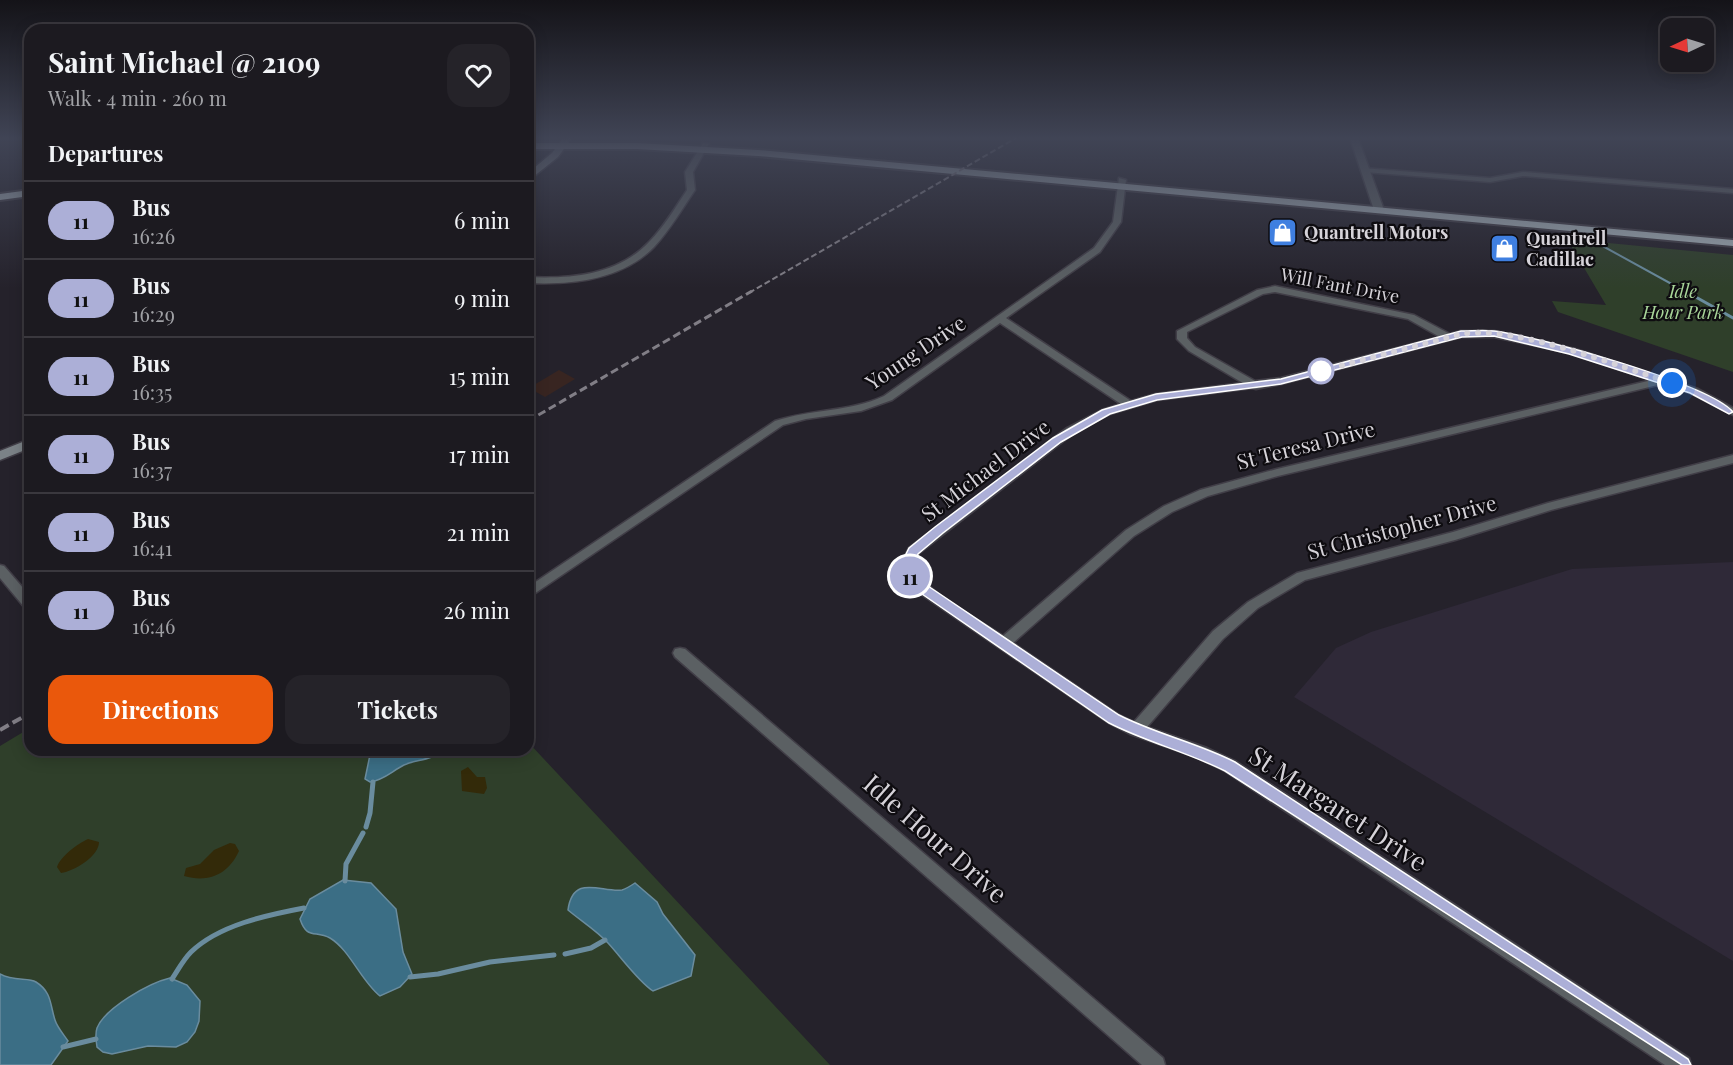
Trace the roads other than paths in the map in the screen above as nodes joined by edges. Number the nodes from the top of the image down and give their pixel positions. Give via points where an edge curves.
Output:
1 (691, 188) edge
2 (1121, 188) edge
3 (1172, 188) edge
4 (1371, 188) edge
5 (1703, 188) edge
6 (24, 189) edge
7 (1733, 190) edge
8 (0, 191) edge
9 (24, 195) edge
10 (0, 197) edge
11 (1378, 207) junction
12 (1733, 236) edge
13 (1733, 243) edge
14 (534, 280) edge
15 (1001, 319) junction
16 (1448, 337) junction
17 (1664, 380) junction
18 (1256, 386) junction
19 (1128, 404) junction
20 (1733, 412) edge
21 (24, 446) edge
22 (0, 456) edge
23 (1733, 459) edge
24 (906, 566) joint
25 (0, 569) edge
26 (534, 589) edge
27 (24, 598) edge
28 (1003, 644) junction
29 (680, 653) dead end
30 (1135, 730) junction
31 (1156, 1065) edge
32 (1682, 1065) edge

1 - 14 street via 643,253 593,275
2 - 15 street, Young Drive via 1117,222 1104,243
3 - 11 highway
4 - 11 street
5 - 7 street
6 - 8 highway
9 - 10 highway
11 - 12 highway
11 - 13 highway
15 - 19 street
15 - 26 street, Young Drive via 875,405 852,412 802,416 772,427
16 - 17 street, St Michael Drive via 1477,333 1506,336 1572,351
16 - 18 street, St Michael Drive
16 - 18 street, Will Fant Drive via 1411,317 1275,289 1260,292 1182,331 1182,339 1192,349
17 - 20 street, St Michael Drive
17 - 28 street, St Teresa Drive via 1204,494 1168,509 1130,533
18 - 19 street, St Michael Drive via 1174,394
19 - 24 street, St Michael Drive via 1057,440 921,544
21 - 22 main road
23 - 30 street, St Christopher Drive via 1301,576 1224,629
24 - 28 street, St Margaret Drive via 912,579 926,591
25 - 27 street
28 - 30 street, St Margaret Drive
29 - 31 street, Idle Hour Drive
30 - 32 street, St Margaret Drive via 1230,766

